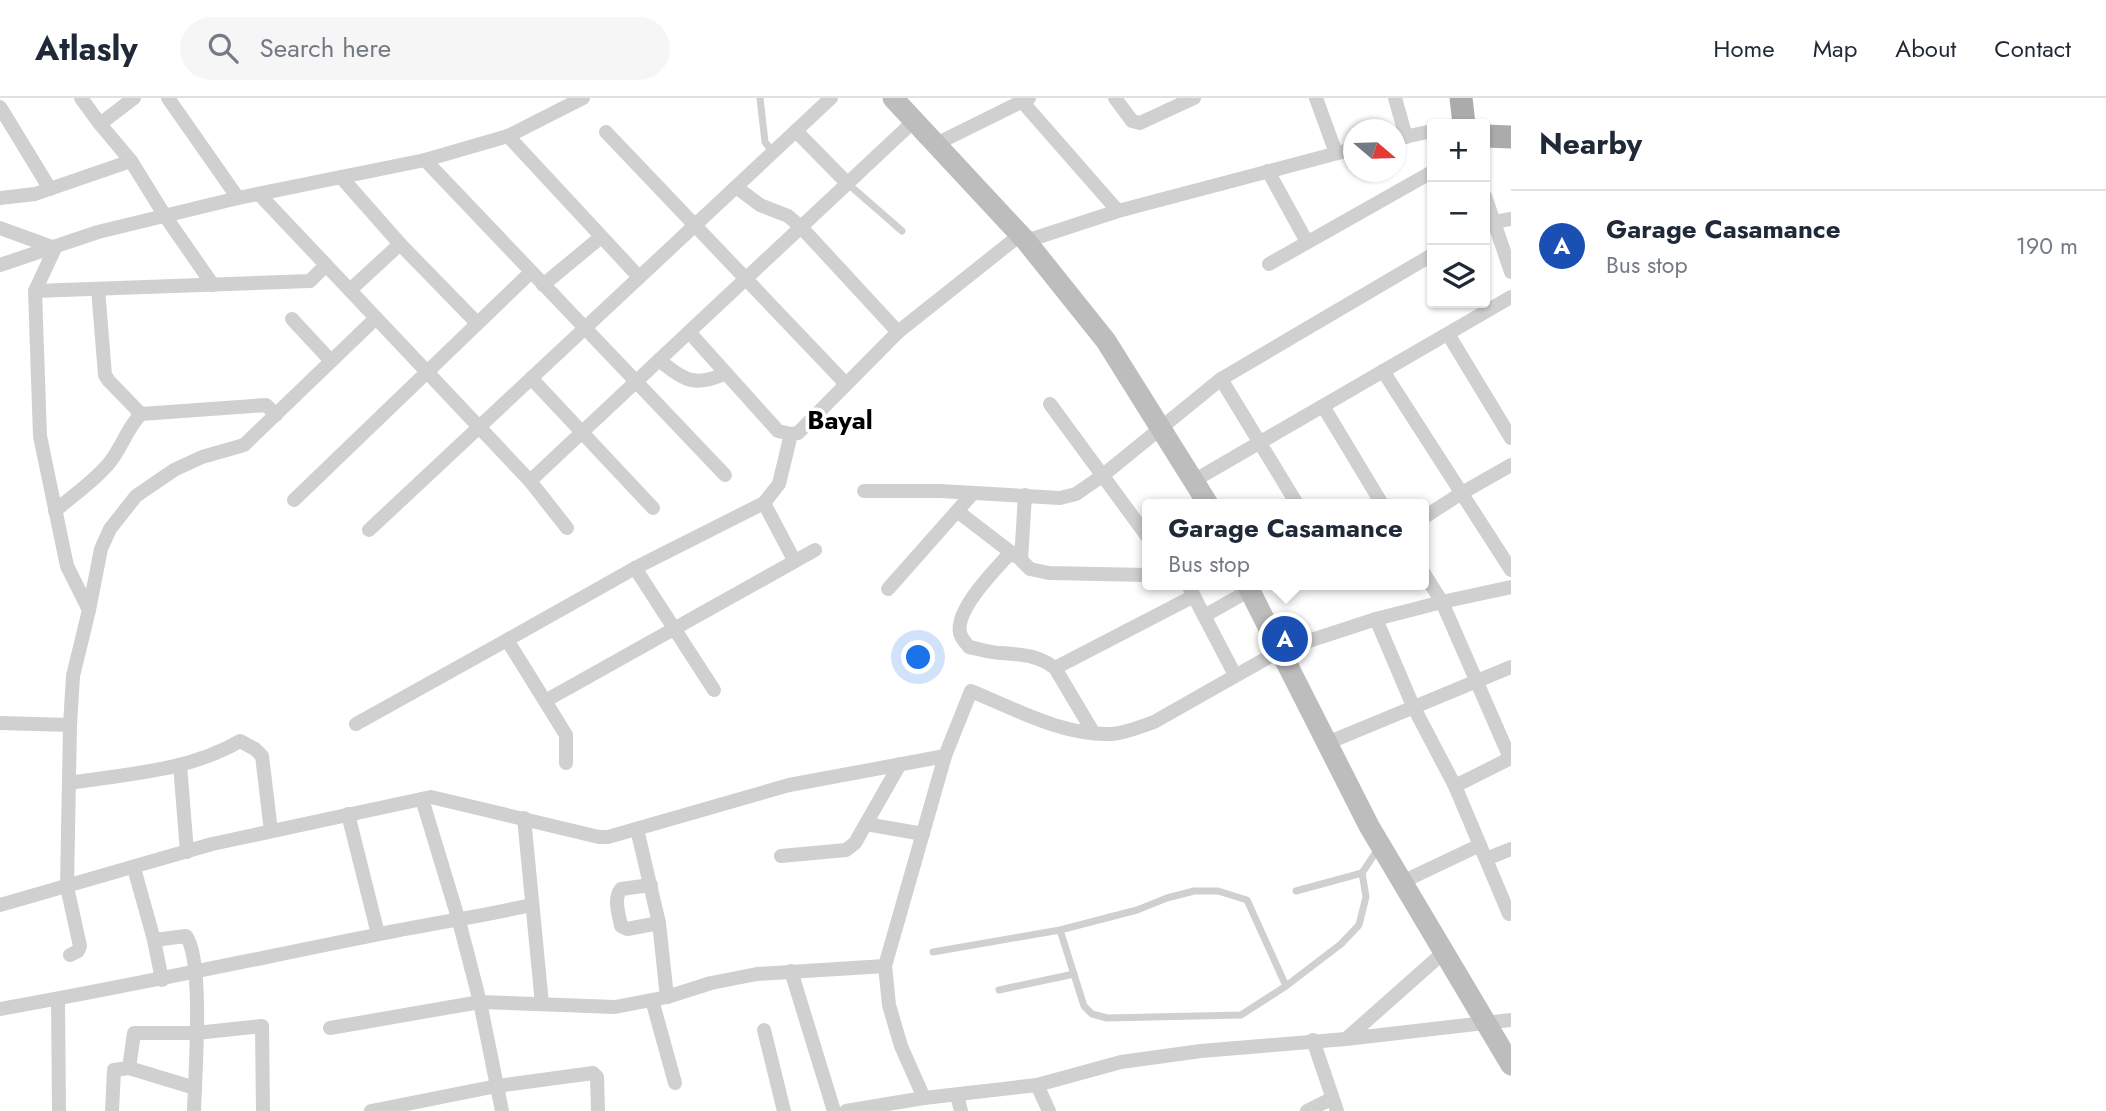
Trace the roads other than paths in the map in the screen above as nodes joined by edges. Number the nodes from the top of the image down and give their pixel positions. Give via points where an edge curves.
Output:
1 (81, 98) edge
2 (134, 98) edge
3 (168, 98) edge
4 (583, 98) edge
5 (760, 98) edge
6 (831, 98) edge
7 (893, 98) edge
8 (1115, 98) edge
9 (1194, 98) edge
10 (1316, 98) edge
11 (1395, 98) edge
12 (1461, 98) edge
13 (1023, 99) edge
14 (565, 102) edge
15 (1, 112) edge
16 (1398, 119) edge
17 (1463, 119) edge
18 (914, 121) junction
19 (100, 124) junction
20 (796, 131) junction
21 (606, 132) dead end
22 (1427, 132) edge
23 (508, 136) junction
24 (1490, 136) edge
25 (1406, 137) edge
26 (1511, 137) edge
27 (936, 144) junction
28 (1343, 151) edge
29 (773, 152) junction
30 (1336, 153) junction
31 (425, 160) junction
32 (131, 161) junction
33 (1268, 171) junction
34 (1427, 175) edge
35 (341, 177) junction
36 (847, 183) junction
37 (737, 187) junction
38 (50, 189) junction
39 (259, 194) junction
40 (0, 198) edge
41 (238, 198) junction
42 (1118, 211) junction
43 (165, 216) junction
44 (1511, 219) edge
45 (1490, 224) edge
46 (695, 225) junction
47 (801, 226) junction
48 (1490, 226) edge
49 (0, 228) edge
50 (902, 231) dead end
51 (601, 237) junction
52 (1023, 238) junction
53 (1307, 242) junction
54 (400, 244) junction
55 (55, 248) junction
56 (1427, 258) edge
57 (1269, 264) dead end
58 (0, 265) edge
59 (326, 265) junction
60 (531, 272) junction
61 (1511, 272) edge
62 (639, 277) junction
63 (746, 278) junction
64 (213, 285) junction
65 (543, 285) junction
66 (98, 289) junction
67 (350, 290) junction
68 (35, 291) junction
69 (1511, 297) edge
70 (376, 318) junction
71 (292, 319) dead end
72 (477, 323) junction
73 (584, 328) junction
74 (689, 332) junction
75 (898, 332) junction
76 (1448, 334) junction
77 (659, 360) junction
78 (331, 361) junction
79 (427, 370) junction
80 (1383, 371) junction
81 (726, 373) junction
82 (531, 378) junction
83 (1221, 379) junction
84 (636, 382) junction
85 (846, 384) junction
86 (1050, 404) dead end
87 (1323, 406) junction
88 (141, 414) junction
89 (276, 415) junction
90 (479, 426) junction
91 (1160, 428) junction
92 (582, 432) junction
93 (791, 435) junction
94 (1511, 438) edge
95 (1260, 443) junction
96 (1511, 465) edge
97 (725, 475) dead end
98 (1102, 476) junction
99 (1195, 480) junction
100 (530, 481) junction
101 (864, 491) dead end
102 (972, 493) junction
103 (1460, 494) junction
104 (1025, 495) junction
105 (1204, 499) edge
106 (1294, 499) edge
107 (1379, 499) edge
108 (294, 500) dead end
109 (764, 503) junction
110 (653, 508) dead end
111 (55, 511) junction
112 (957, 511) junction
113 (1429, 514) edge
114 (567, 528) dead end
115 (1142, 529) edge
116 (369, 530) dead end
117 (815, 550) dead end
118 (1016, 556) junction
119 (794, 560) junction
120 (635, 568) junction
121 (1511, 570) edge
122 (1142, 575) edge
123 (1429, 581) edge
124 (1511, 587) edge
125 (888, 589) dead end
126 (1191, 590) edge
127 (1245, 590) edge
128 (1249, 590) edge
129 (1442, 602) junction
130 (89, 610) junction
131 (1204, 616) junction
132 (1376, 619) junction
133 (674, 628) junction
134 (507, 640) junction
135 (1281, 650) junction
136 (1511, 667) edge
137 (1055, 668) junction
138 (1236, 675) junction
139 (1476, 682) junction
140 (714, 690) dead end
141 (545, 701) junction
142 (1413, 706) junction
143 (0, 723) edge
144 (356, 724) dead end
145 (70, 725) junction
146 (1093, 732) junction
147 (1327, 743) junction
148 (945, 756) junction
149 (1511, 758) edge
150 (566, 763) dead end
151 (900, 764) junction
152 (180, 765) junction
153 (69, 783) junction
154 (1455, 786) junction
155 (422, 799) junction
156 (348, 814) junction
157 (524, 818) junction
158 (866, 824) junction
159 (637, 829) junction
160 (271, 831) junction
161 (923, 834) junction
162 (1381, 846) junction
163 (1511, 849) edge
164 (187, 852) junction
165 (1483, 852) junction
166 (781, 856) dead end
167 (134, 868) junction
168 (1362, 873) junction
169 (1402, 882) junction
170 (651, 885) junction
171 (67, 887) junction
172 (1296, 891) dead end
173 (0, 905) edge
174 (531, 905) junction
175 (1509, 914) dead end
176 (459, 921) junction
177 (659, 923) junction
178 (1060, 930) junction
179 (378, 934) junction
180 (154, 940) junction
181 (933, 952) dead end
182 (1444, 952) junction
183 (70, 955) dead end
184 (885, 965) junction
185 (791, 971) junction
186 (197, 973) junction
187 (1074, 974) junction
188 (162, 980) junction
189 (1286, 986) junction
190 (999, 990) dead end
191 (660, 998) junction
192 (58, 999) junction
193 (480, 1002) junction
194 (542, 1004) junction
195 (0, 1009) edge
196 (1511, 1020) edge
197 (1486, 1024) junction
198 (330, 1028) dead end
199 (764, 1030) dead end
200 (196, 1033) junction
201 (1346, 1039) junction
202 (1313, 1040) junction
203 (1511, 1065) edge
204 (129, 1068) junction
205 (675, 1083) dead end
206 (1037, 1084) junction
207 (497, 1086) junction
208 (195, 1088) junction
209 (957, 1095) junction
210 (924, 1098) junction
211 (1334, 1105) edge
212 (878, 1108) edge
213 (59, 1111) edge
214 (113, 1111) edge
215 (194, 1111) edge
216 (263, 1111) edge
217 (371, 1111) edge
218 (502, 1111) edge
219 (598, 1111) edge
220 (784, 1111) edge
221 (834, 1111) edge
222 (846, 1111) edge
223 (961, 1111) edge
224 (1049, 1111) edge
225 (1307, 1111) edge

1 - 19 street
2 - 19 street
3 - 41 street
4 - 14 street
5 - 29 lane via 765,142
6 - 20 street
7 - 18 street
8 - 9 street via 1132,121 1140,123
10 - 30 street
11 - 16 street
12 - 17 main road
13 - 27 street
13 - 42 street
14 - 23 street
15 - 38 street
18 - 27 street
18 - 36 street
19 - 32 street
20 - 29 street
20 - 36 street
21 - 46 street
22 - 25 street
23 - 31 street
23 - 51 street
24 - 26 main road
27 - 52 street
28 - 30 street
29 - 37 street
30 - 33 street
31 - 35 street
31 - 60 street
32 - 38 street
32 - 43 street
33 - 42 street
33 - 53 street
34 - 53 street
35 - 39 street
35 - 54 street
36 - 47 street
36 - 50 lane
37 - 46 street
37 - 47 street
38 - 40 street
39 - 41 street
39 - 59 street
41 - 43 street
42 - 52 street
43 - 55 street
43 - 64 street
44 - 45 street
46 - 62 street
46 - 63 street
47 - 63 street
47 - 75 street
48 - 61 street
49 - 55 street
51 - 62 street
51 - 65 street
52 - 75 street
52 - 91 street via 1106,341
53 - 57 street
54 - 67 street
54 - 72 street
55 - 58 street
55 - 68 street
56 - 83 street
59 - 64 street via 310,281
59 - 67 street
60 - 65 street
60 - 72 street
62 - 73 street
63 - 74 street
63 - 85 street
64 - 66 street
65 - 73 street
66 - 68 street
66 - 88 street via 105,375
67 - 70 street
68 - 111 street via 40,436
69 - 76 street
70 - 78 street
70 - 79 street
71 - 78 street
72 - 79 street
73 - 82 street
73 - 84 street
74 - 77 street
74 - 81 street
75 - 85 street
76 - 80 street
76 - 94 street
77 - 81 street via 695,382 709,382
77 - 84 street
78 - 89 street
79 - 90 street
79 - 108 street
80 - 87 street
80 - 103 street
81 - 93 street via 778,431
82 - 90 street
82 - 92 street
83 - 91 street
83 - 95 street
84 - 92 street
84 - 97 street
85 - 93 street
86 - 98 street
87 - 95 street
87 - 107 street
88 - 89 street via 266,405
88 - 111 street via 112,460
89 - 130 street via 244,445 174,470 136,496 110,529 101,549
90 - 100 street
90 - 116 street
91 - 98 street
91 - 99 street
92 - 100 street
92 - 110 street
93 - 109 street via 779,484
95 - 99 street
95 - 106 street
96 - 103 street
98 - 104 street via 1069,497
98 - 115 street
99 - 105 street
100 - 114 street
101 - 102 street
102 - 104 street
102 - 112 street
103 - 113 street
103 - 121 street
104 - 118 street
109 - 119 street
109 - 120 street
111 - 130 street via 67,566
112 - 118 street
112 - 125 street
117 - 119 street
118 - 122 street via 1030,569 1049,573
118 - 137 street via 969,603 960,620 960,635 969,647 1035,656
119 - 133 street
120 - 133 street
120 - 134 street
123 - 129 street
124 - 129 street
126 - 131 street
126 - 137 street
127 - 131 street
128 - 135 street
129 - 132 street
129 - 139 street
130 - 145 street via 73,676
131 - 138 street
132 - 135 street
132 - 142 street
133 - 140 street
133 - 141 street
134 - 141 street
134 - 144 street
135 - 138 street
135 - 147 street
136 - 139 street
137 - 146 street
138 - 146 street via 1143,726 1111,734
139 - 142 street
139 - 149 street
141 - 150 street via 566,735
142 - 147 street
142 - 154 street
143 - 145 street
145 - 153 street
146 - 148 street via 1051,724 971,691
147 - 162 street
148 - 151 street
148 - 161 street
149 - 154 street
151 - 158 street
151 - 159 street via 789,785
152 - 153 street
152 - 160 street via 240,741 255,749 262,756
152 - 164 street
153 - 171 street
154 - 165 street
155 - 156 street
155 - 157 street via 440,798
155 - 176 street
156 - 160 street
156 - 179 street
157 - 159 street via 599,837
157 - 174 street
158 - 161 street
158 - 166 street via 846,850
159 - 170 street
160 - 164 street
161 - 184 street
162 - 168 lane
162 - 169 street
163 - 165 street
164 - 167 street
165 - 169 street
165 - 175 street
167 - 171 street
167 - 180 street
168 - 172 lane
168 - 189 lane via 1366,897 1359,925
169 - 182 street
170 - 177 street
170 - 177 street via 618,892 621,926
171 - 173 street
171 - 183 street via 80,946
174 - 176 street
174 - 194 street
176 - 179 street
176 - 193 street
177 - 191 street
178 - 181 lane
178 - 187 lane
178 - 189 lane via 1194,891 1218,891 1247,900
179 - 186 street
180 - 186 street via 186,936
180 - 188 street
182 - 197 street
182 - 201 street
184 - 185 street
184 - 210 street via 889,1005 901,1046
185 - 191 street via 736,978
185 - 221 street
186 - 188 street
186 - 200 street
187 - 189 lane via 1084,1006 1107,1018 1241,1015
187 - 190 lane
188 - 192 street
191 - 194 street via 615,1007
191 - 205 street
192 - 195 street
192 - 213 street
193 - 194 street
193 - 198 street
193 - 207 street
196 - 197 street
197 - 201 street
197 - 203 street
199 - 220 street
200 - 204 street via 134,1033
200 - 208 street
200 - 216 street via 262,1026
201 - 202 street
202 - 206 street via 1121,1062
202 - 211 street
204 - 208 street
204 - 214 street via 114,1070
206 - 209 street
206 - 224 street
207 - 217 street
207 - 218 street
207 - 219 street via 593,1073
208 - 215 street
209 - 210 street
209 - 223 street
210 - 212 street
211 - 225 street
212 - 222 street

